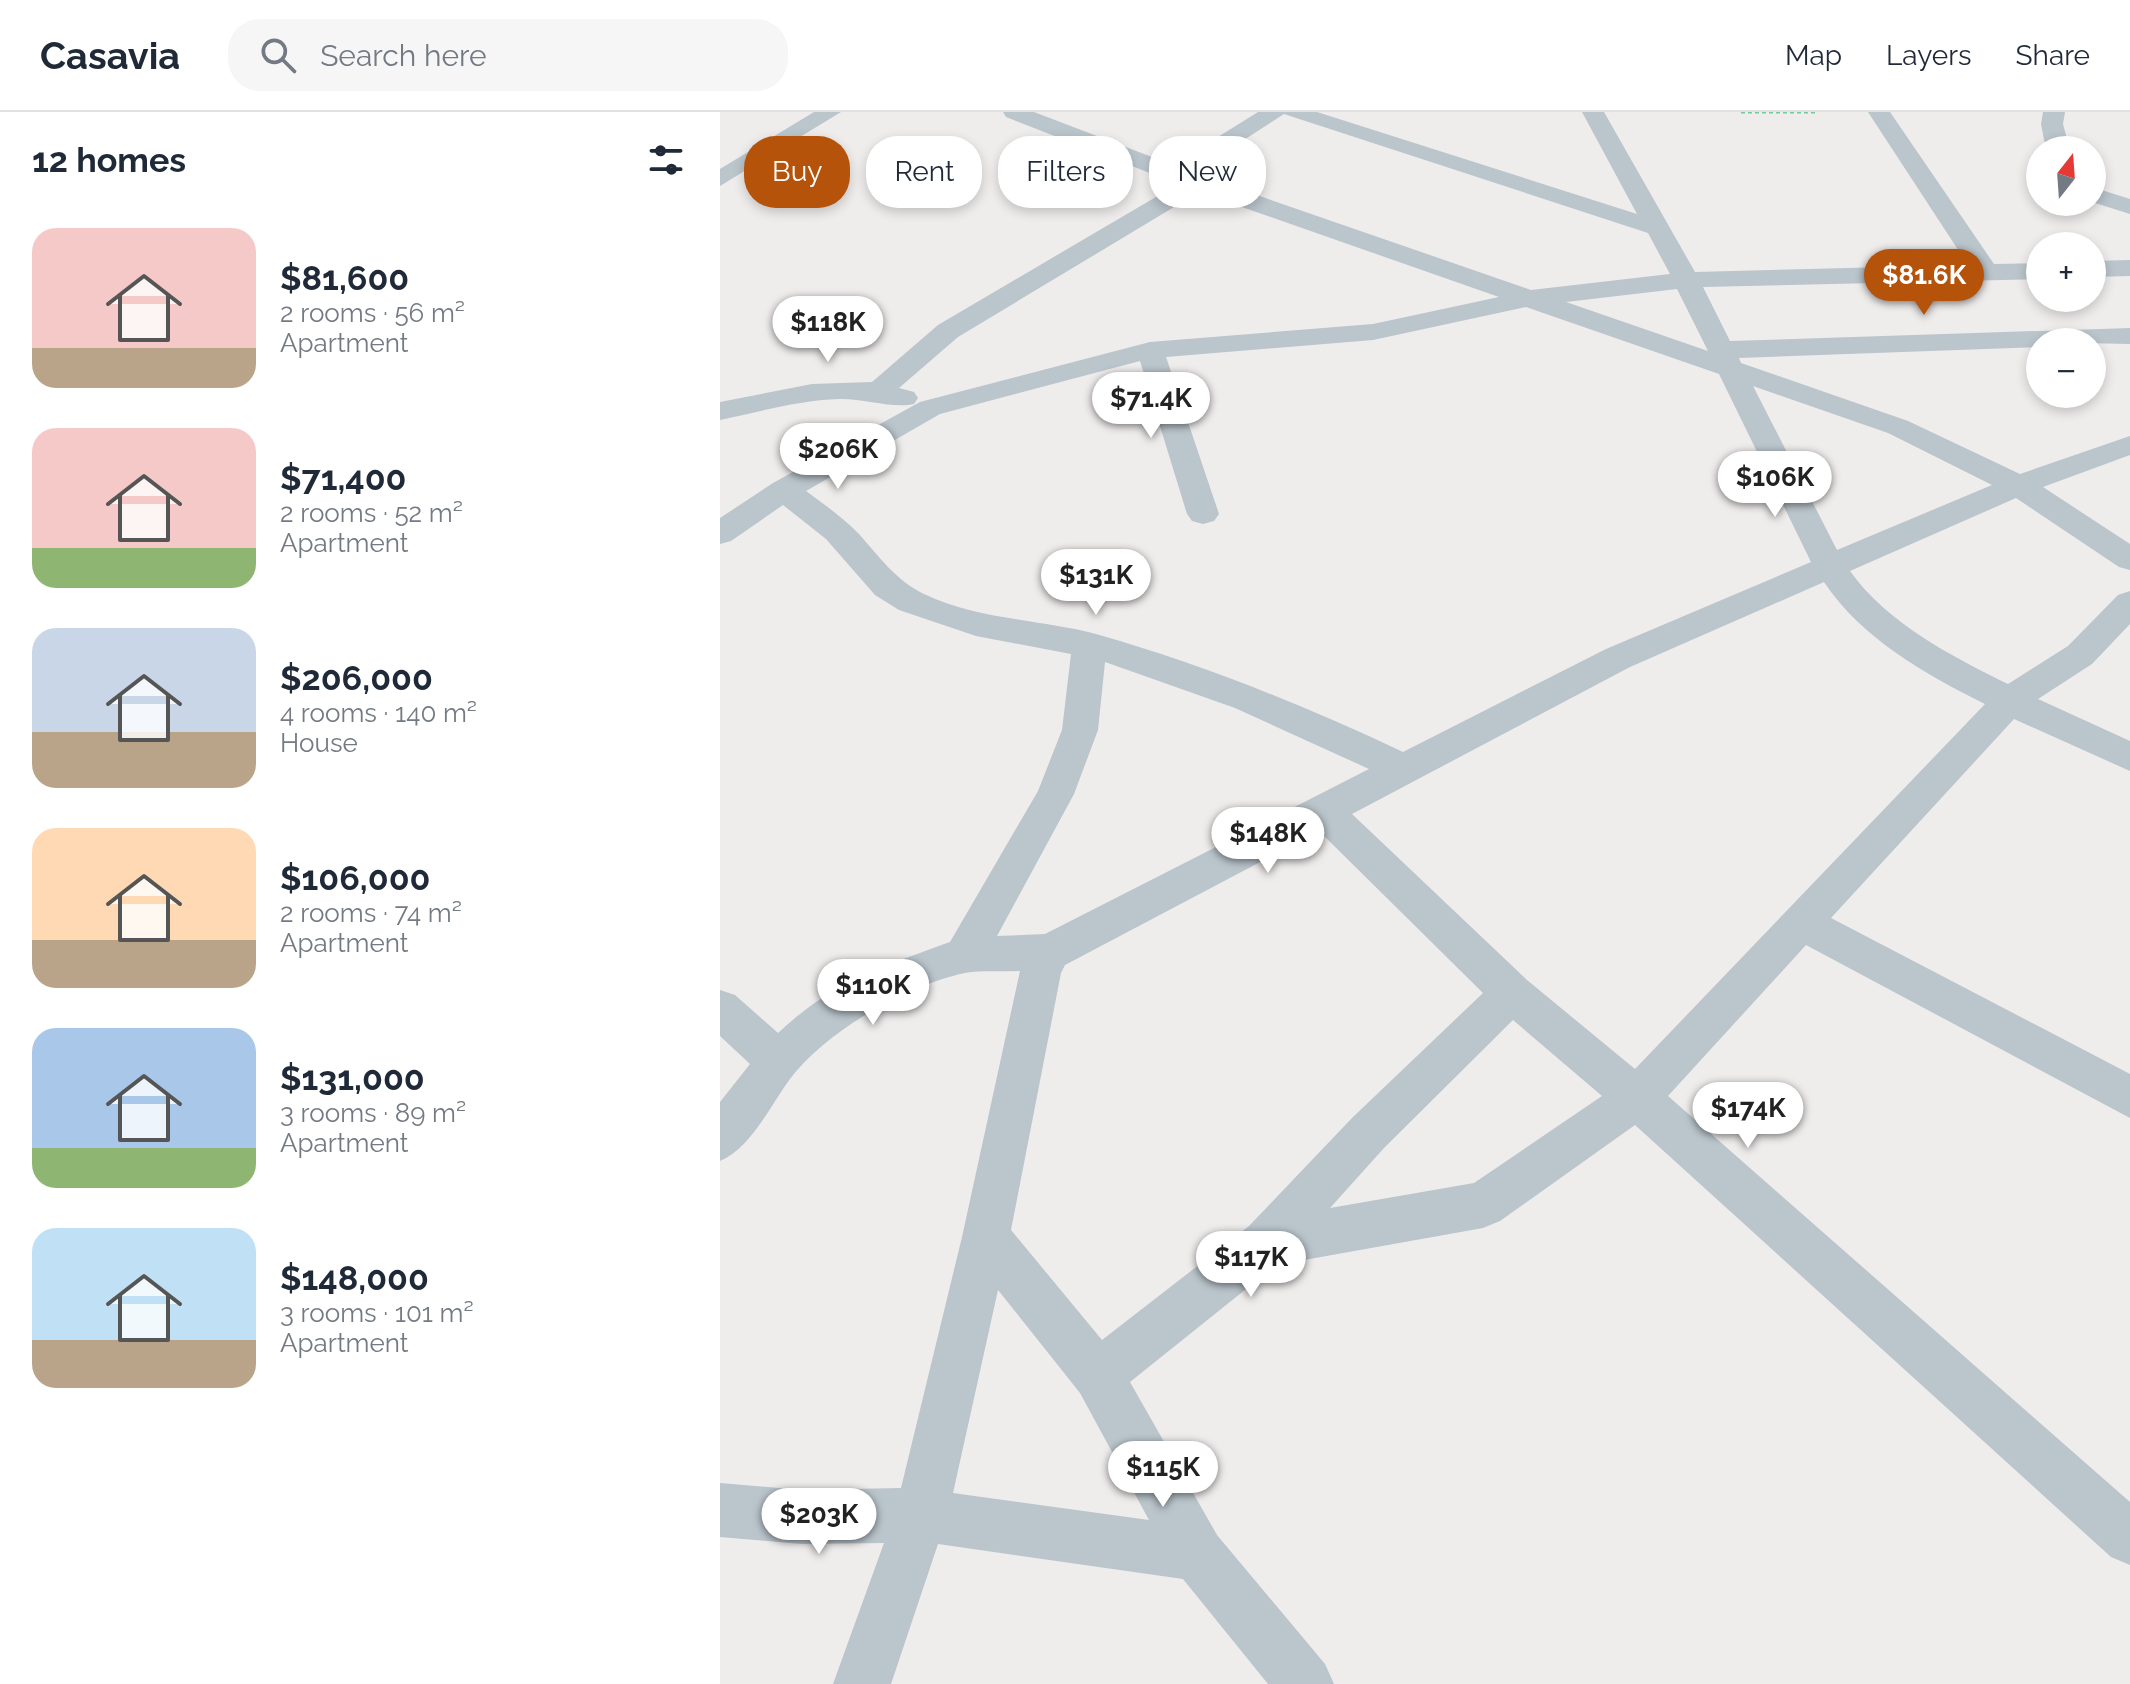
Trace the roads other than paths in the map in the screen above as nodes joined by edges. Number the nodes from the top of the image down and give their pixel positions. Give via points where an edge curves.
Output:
1 (830, 112) edge
2 (1014, 112) edge
3 (1274, 112) edge
4 (1294, 112) edge
5 (1593, 112) edge
6 (1879, 112) edge
7 (2054, 112) edge
8 (1058, 118) edge
9 (1242, 136) edge
10 (2055, 136) edge
11 (1149, 161) edge
12 (720, 179) edge
13 (2106, 199) edge
14 (1149, 202) edge
15 (1266, 206) edge
16 (2130, 207) edge
17 (1656, 228) junction
18 (2130, 268) edge
19 (2106, 269) edge
20 (2026, 272) edge
21 (1987, 273) junction
22 (1686, 280) junction
23 (1526, 299) junction
24 (2130, 336) edge
25 (1150, 350) junction
26 (1726, 360) junction
27 (880, 390) junction
28 (930, 408) junction
29 (720, 411) edge
30 (2130, 445) edge
31 (2018, 485) junction
32 (784, 490) junction
33 (1203, 514) dead end
34 (720, 533) edge
35 (2130, 559) edge
36 (1828, 564) junction
37 (2130, 603) edge
38 (1089, 646) junction
39 (2010, 700) junction
40 (2130, 757) edge
41 (1401, 768) junction
42 (1323, 810) junction
43 (1802, 923) junction
44 (1050, 952) junction
45 (965, 955) junction
46 (1512, 993) junction
47 (720, 1009) edge
48 (778, 1061) junction
49 (2130, 1097) edge
50 (1637, 1098) junction
51 (720, 1139) edge
52 (986, 1237) junction
53 (1266, 1243) junction
54 (1098, 1375) junction
55 (720, 1510) edge
56 (921, 1515) junction
57 (2130, 1538) edge
58 (1198, 1554) junction
59 (862, 1684) edge
60 (1305, 1684) edge

1 - 12 street
2 - 8 street
3 - 9 street
4 - 17 street
5 - 17 street
6 - 21 street
7 - 10 street
8 - 11 street
13 - 16 street
14 - 27 street via 948,331
15 - 23 street
17 - 22 street
18 - 19 street
20 - 21 street
21 - 22 street
22 - 23 street
22 - 26 street
23 - 25 street via 1373,332
23 - 26 street
24 - 26 street
25 - 28 street
25 - 33 street
26 - 31 street via 1898,427
26 - 36 street
27 - 28 street
27 - 29 street via 840,389
28 - 32 street
30 - 31 street
31 - 35 street
31 - 36 street
32 - 34 street
32 - 38 street via 838,532 880,584 913,603 960,619
36 - 39 street via 1860,607 1915,646
36 - 41 street via 1618,658
37 - 39 street via 2080,655
38 - 41 street via 1207,683
38 - 45 street via 1080,730 1055,794
39 - 40 street
39 - 43 street
41 - 42 street
42 - 44 street
42 - 46 street
43 - 49 street
43 - 50 street
44 - 45 street
44 - 52 street via 1040,973
45 - 48 street via 869,990 818,1023
46 - 50 street
46 - 53 street via 1368,1133
47 - 48 street
48 - 51 street
50 - 53 street via 1483,1205
50 - 57 street
52 - 54 street
52 - 56 street
53 - 54 street
54 - 58 street
55 - 56 street via 802,1517
56 - 58 street
56 - 59 street
58 - 60 street

